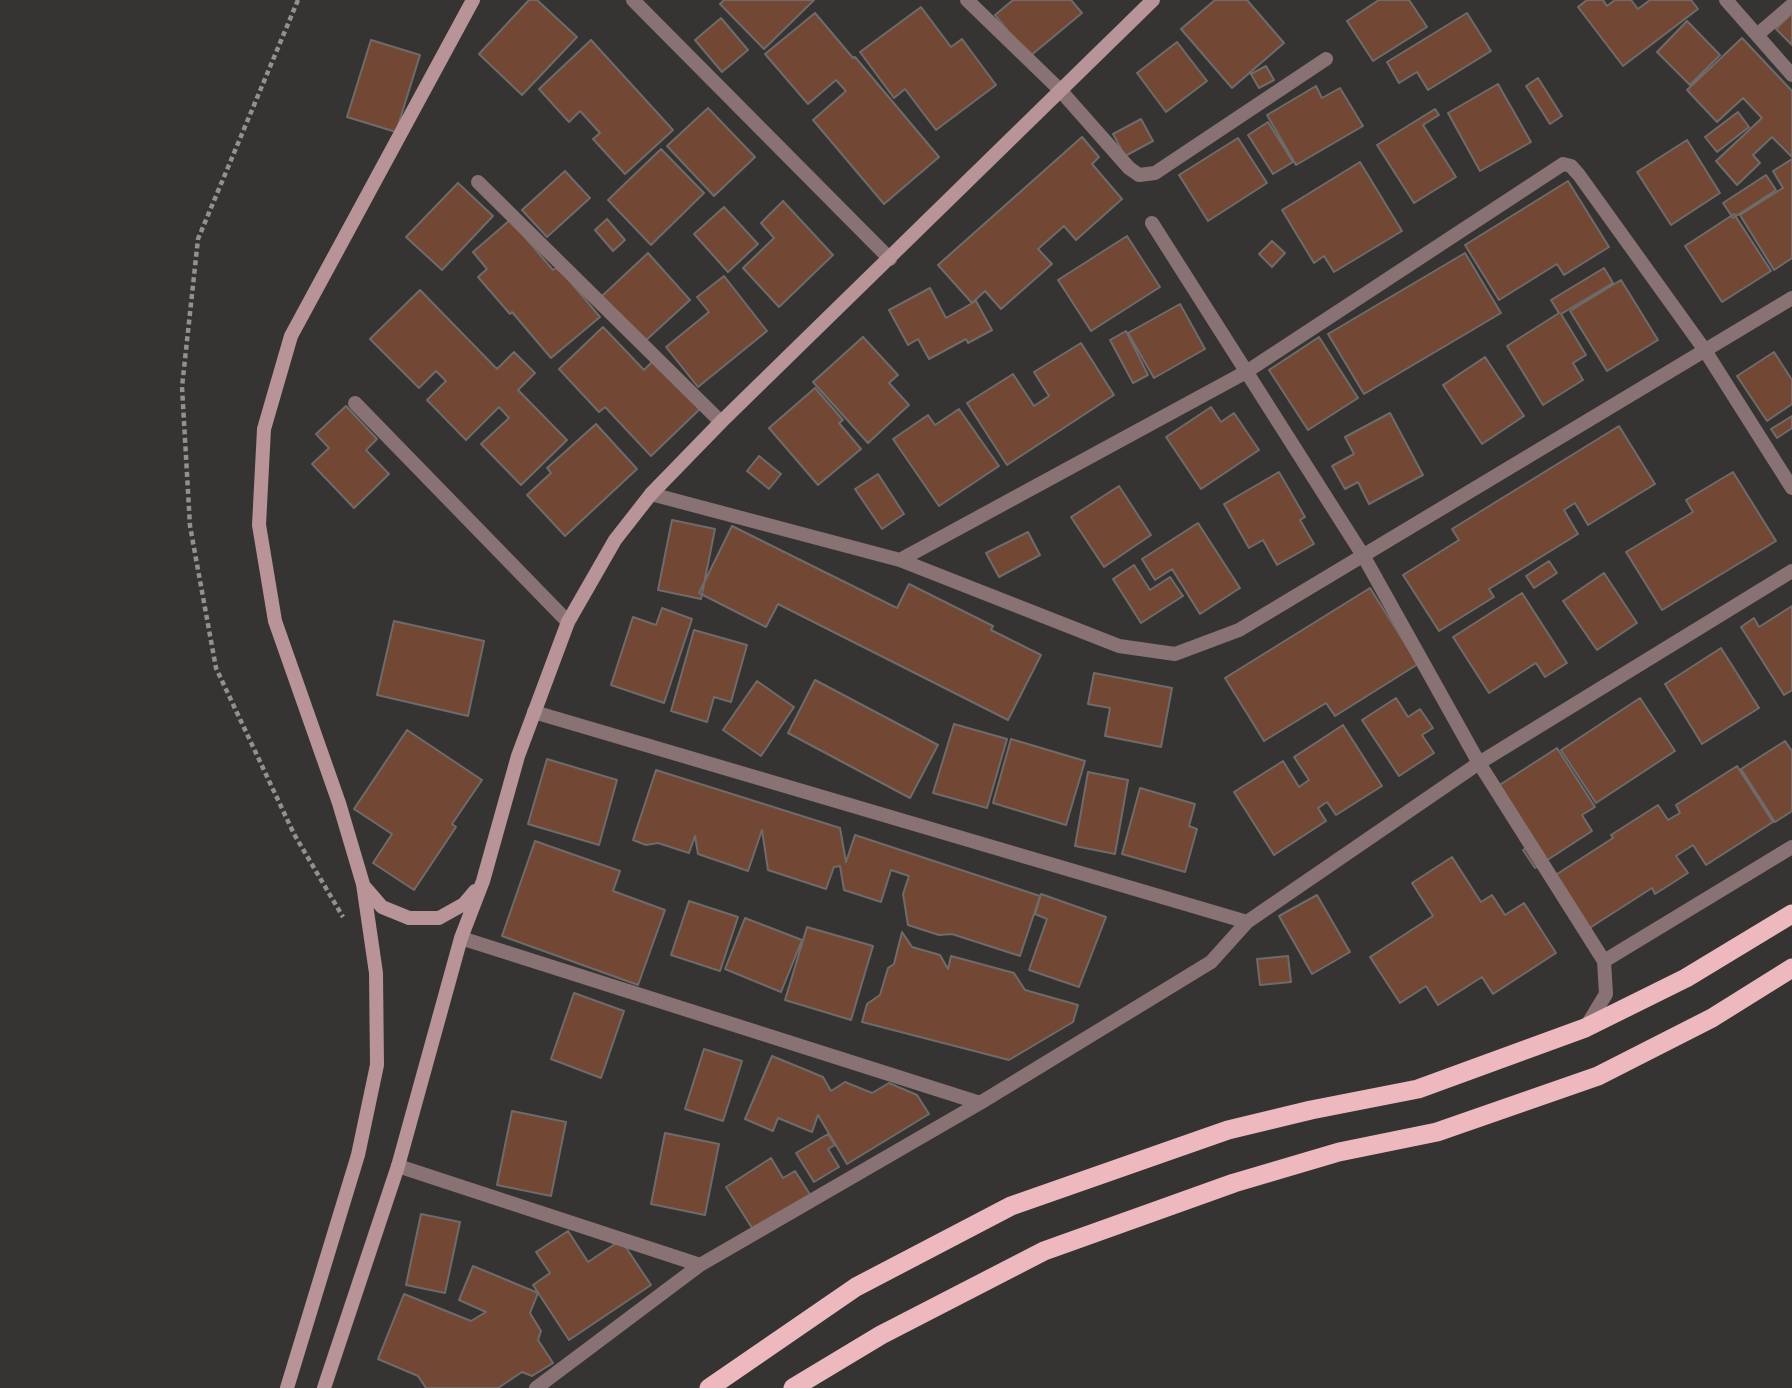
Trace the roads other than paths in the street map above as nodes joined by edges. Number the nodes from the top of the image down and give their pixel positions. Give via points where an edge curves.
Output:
1 (473, 0) edge
2 (633, 0) edge
3 (967, 0) edge
4 (1153, 0) edge
5 (1726, 0) edge
6 (1792, 5) edge
7 (1757, 35) junction
8 (1326, 59) dead end
9 (1792, 75) edge
10 (1060, 90) junction
11 (478, 182) dead end
12 (1152, 223) dead end
13 (890, 259) junction
14 (1792, 298) edge
15 (1704, 349) junction
16 (1245, 372) junction
17 (355, 402) dead end
18 (720, 422) junction
19 (1792, 488) edge
20 (651, 494) junction
21 (1364, 557) junction
22 (900, 560) junction
23 (1792, 571) edge
24 (568, 622) junction
25 (534, 712) junction
26 (1479, 763) junction
27 (1792, 847) edge
28 (483, 881) junction
29 (363, 884) junction
30 (1792, 914) edge
31 (1247, 922) junction
32 (461, 938) junction
33 (1604, 961) junction
34 (1792, 968) edge
35 (1586, 1028) junction
36 (980, 1103) junction
37 (398, 1166) junction
38 (700, 1265) junction
39 (287, 1388) edge
40 (324, 1388) edge
41 (536, 1388) edge
42 (709, 1388) edge
43 (793, 1388) edge

1 - 29 main road via 291,336 264,429 259,525 275,621
2 - 13 street
3 - 10 street
4 - 10 main road
5 - 7 street
6 - 7 street
7 - 9 street
8 - 10 street via 1155,173 1139,175
10 - 13 main road
11 - 18 street
12 - 16 street
13 - 18 main road
14 - 15 street
15 - 16 street via 1579,175 1563,164
15 - 19 street
15 - 21 street
16 - 21 street
16 - 22 street
17 - 24 street
18 - 20 main road
20 - 22 street
20 - 24 main road via 615,540
21 - 22 street via 1239,630 1175,654 1119,646
21 - 26 street
23 - 26 street
24 - 25 main road
25 - 28 main road
25 - 31 street
26 - 31 street
26 - 33 street
27 - 33 street
28 - 29 main road via 464,904 439,918 409,918 382,907
28 - 32 main road
29 - 39 main road via 376,973 377,1065 358,1155
30 - 35 highway via 1686,978
31 - 36 street via 1211,962
32 - 36 street
32 - 37 main road
33 - 35 street via 1606,994
34 - 43 highway via 1712,1018 1598,1076 1437,1132 1339,1152 1234,1182 1044,1251 881,1335
35 - 42 highway via 1418,1089 1228,1130 1012,1206 856,1287
36 - 38 street
37 - 38 street
37 - 40 main road
38 - 41 street

